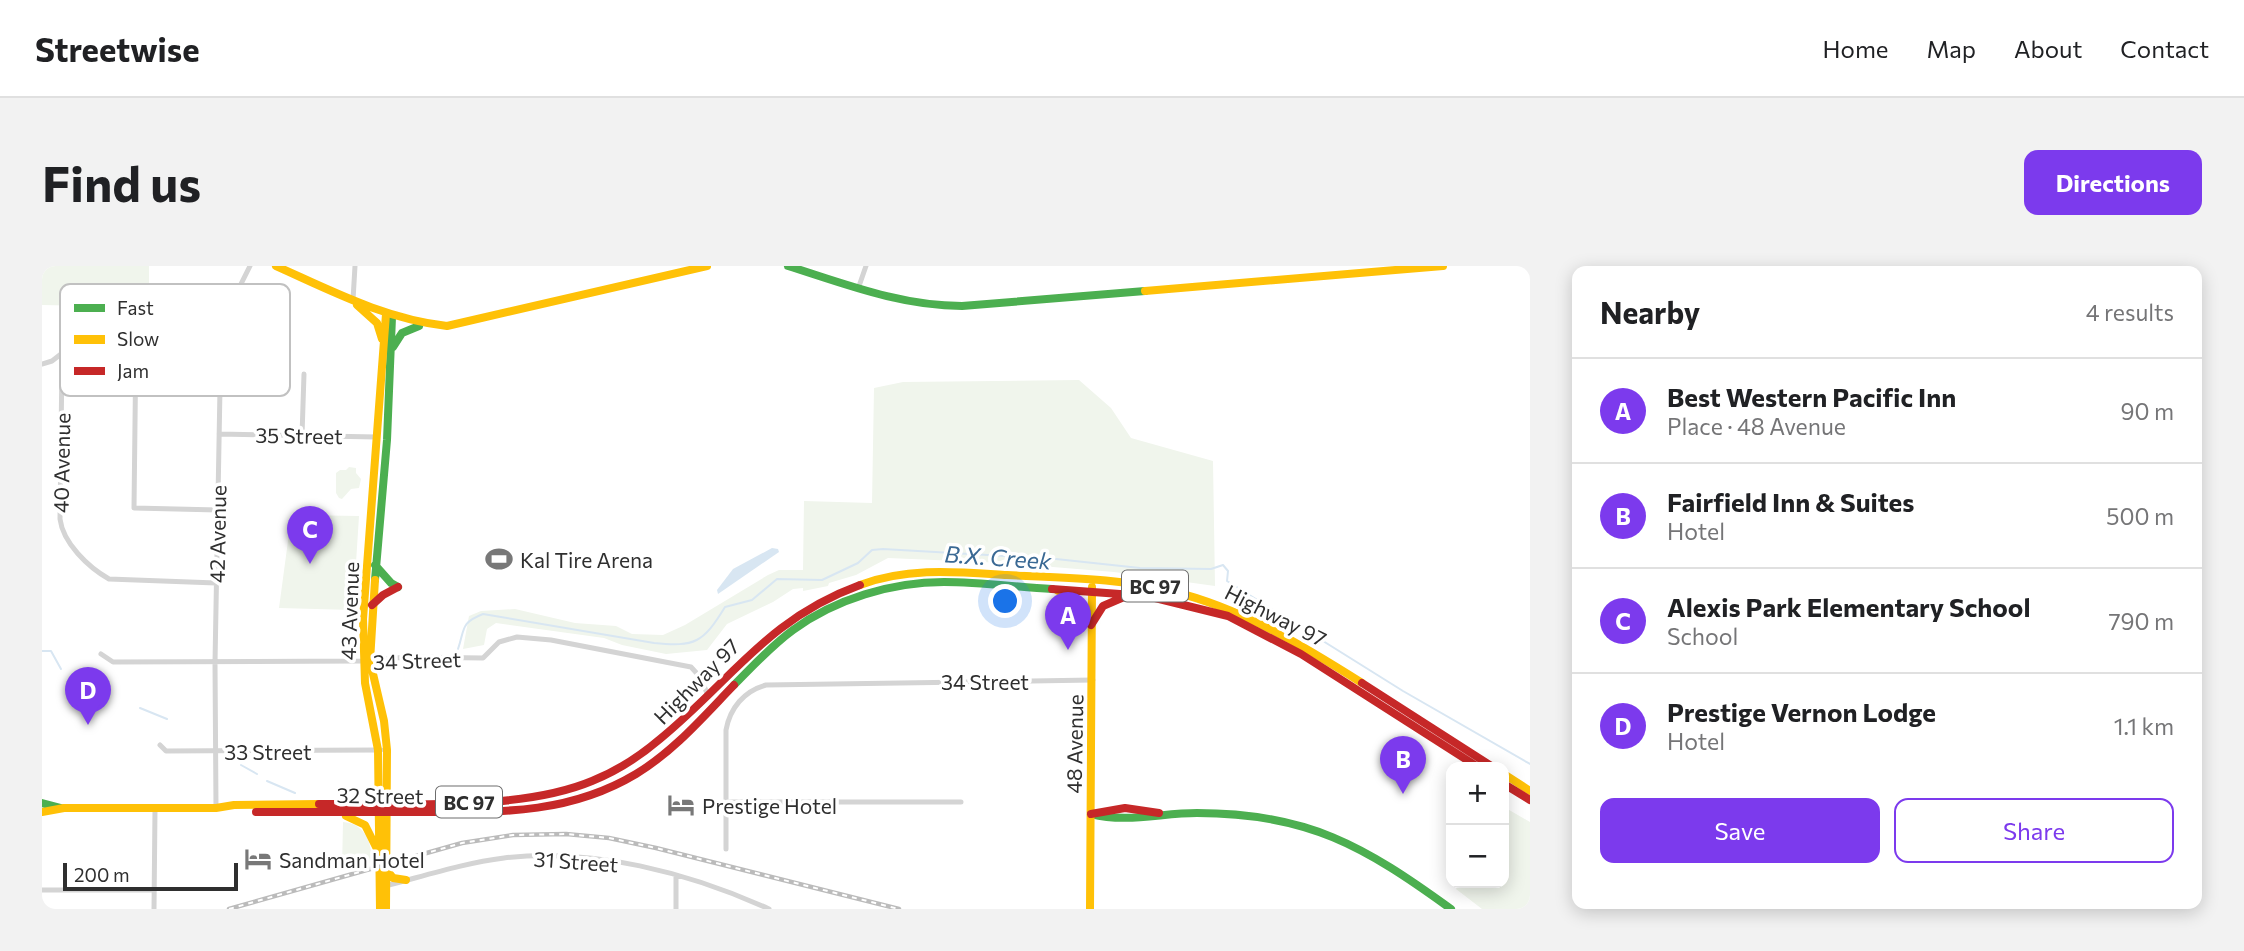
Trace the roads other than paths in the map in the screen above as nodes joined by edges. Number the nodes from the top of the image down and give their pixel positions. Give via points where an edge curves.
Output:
1 (250, 266) edge
2 (276, 266) edge
3 (355, 266) edge
4 (707, 266) edge
5 (788, 266) edge
6 (866, 266) edge
7 (1443, 266) edge
8 (297, 271) edge
9 (241, 284) edge
10 (858, 289) junction
11 (350, 299) junction
12 (389, 316) junction
13 (425, 325) junction
14 (383, 344) junction
15 (392, 351) junction
16 (60, 355) edge
17 (42, 364) edge
18 (304, 374) dead end
19 (62, 396) edge
20 (135, 396) edge
21 (220, 396) edge
22 (219, 434) junction
23 (302, 436) junction
24 (378, 437) junction
25 (218, 510) junction
26 (375, 565) junction
27 (1092, 580) junction
28 (216, 583) junction
29 (1049, 588) junction
30 (1091, 590) junction
31 (1139, 595) junction
32 (372, 605) junction
33 (1091, 625) junction
34 (101, 654) dead end
35 (367, 661) junction
36 (215, 663) junction
37 (1093, 680) junction
38 (708, 696) junction
39 (1389, 705) junction
40 (691, 732) joint
41 (160, 746) dead end
42 (651, 749) joint
43 (378, 750) junction
44 (387, 750) junction
45 (216, 751) junction
46 (1471, 762) edge
47 (1485, 762) edge
48 (1509, 777) edge
49 (1509, 786) edge
50 (571, 789) junction
51 (1530, 791) edge
52 (1530, 800) edge
53 (575, 801) junction
54 (726, 802) junction
55 (961, 802) dead end
56 (42, 803) edge
57 (64, 808) junction
58 (216, 808) junction
59 (383, 808) junction
60 (155, 809) junction
61 (42, 812) edge
62 (330, 812) junction
63 (1091, 814) junction
64 (726, 849) dead end
65 (379, 853) junction
66 (386, 869) junction
67 (676, 876) junction
68 (406, 880) junction
69 (383, 886) junction
70 (42, 890) edge
71 (154, 890) junction
72 (154, 909) edge
73 (380, 909) edge
74 (386, 909) edge
75 (676, 909) edge
76 (769, 909) edge
77 (1090, 909) edge
78 (1451, 909) edge

1 - 9 street, 42 Avenue
2 - 8 main road
3 - 11 street
4 - 13 main road via 447,326
5 - 10 main road
6 - 10 street
7 - 10 main road via 962,306 909,302
8 - 11 main road
11 - 12 main road
11 - 14 main road via 377,323
12 - 13 main road
12 - 14 main road, 43 Avenue
12 - 15 main road, 43 Avenue
13 - 15 main road via 402,333
14 - 24 main road, 43 Avenue
15 - 26 main road, 43 Avenue
16 - 17 street
18 - 23 street
19 - 28 street, 40 Avenue via 61,530 66,540 109,579
20 - 25 street via 134,508
21 - 22 street, 42 Avenue
22 - 23 street, 35 Street
22 - 25 street, 42 Avenue
23 - 24 street, 35 Street
24 - 35 main road, 43 Avenue via 363,619
25 - 28 street, 42 Avenue
26 - 32 main road, 43 Avenue
26 - 32 main road via 398,587
27 - 30 main road, 48 Avenue
27 - 38 main road, Highway 97 / BC 97 via 940,571 891,576 853,587 788,620
27 - 39 main road, Highway 97 / BC 97 via 1166,588 1219,604 1275,630
28 - 36 street, 42 Avenue
29 - 30 main road, Highway 97 / BC 97
29 - 33 main road via 1077,600
29 - 40 main road, Highway 97 / BC 97 via 943,582 894,586 842,602 794,629 761,657
30 - 31 main road, Highway 97 / BC 97
30 - 33 main road, 48 Avenue
31 - 33 main road via 1107,602
31 - 39 main road, Highway 97 / BC 97 via 1228,616
32 - 35 main road, 43 Avenue
33 - 37 main road, 48 Avenue
34 - 36 street, 34 Street via 113,662
35 - 36 street, 34 Street
35 - 38 street, 34 Street via 483,658 499,642 517,637 551,640 691,667
35 - 43 main road, 43 Avenue
35 - 44 main road, 43 Avenue
36 - 45 street, 42 Avenue
37 - 54 street, 34 Street via 754,688 728,718
37 - 63 main road, 48 Avenue
38 - 42 main road, Highway 97 / BC 97
39 - 46 main road, BC 97
39 - 47 main road, BC 97
40 - 53 main road, 32 Street / BC 97 via 636,774
41 - 45 street, 33 Street via 166,751
42 - 50 main road, 32 Street / BC 97
43 - 44 street, 33 Street
43 - 45 street, 33 Street
43 - 59 main road, 43 Avenue
44 - 59 main road, 43 Avenue
45 - 58 street, 42 Avenue
48 - 51 main road
49 - 52 main road
50 - 53 street
50 - 59 main road, 32 Street / BC 97 via 515,800
53 - 59 main road, 32 Street / BC 97 via 510,812
54 - 55 street
54 - 64 street, 34 Street
56 - 57 main road, 32 Street / BC 97
57 - 60 main road, 32 Street / BC 97
57 - 61 main road, 32 Street / BC 97
58 - 59 main road, 32 Street / BC 97
58 - 60 main road, 32 Street / BC 97
58 - 62 main road, 32 Street / BC 97
59 - 62 main road, 32 Street / BC 97
59 - 65 main road, 43 Avenue
59 - 66 main road, 43 Avenue
60 - 71 street
62 - 65 main road via 360,821
63 - 77 main road, 48 Avenue
63 - 78 main road via 1227,814 1299,824 1359,847
65 - 69 main road, 43 Avenue
66 - 68 main road via 393,878
66 - 69 main road, 43 Avenue
67 - 68 street, 31 Street via 610,860 559,855 504,858
67 - 75 street
67 - 76 street, 31 Street via 726,889
68 - 69 street, 31 Street
69 - 73 main road, 43 Avenue
69 - 74 main road, 43 Avenue
70 - 71 street
71 - 72 street

